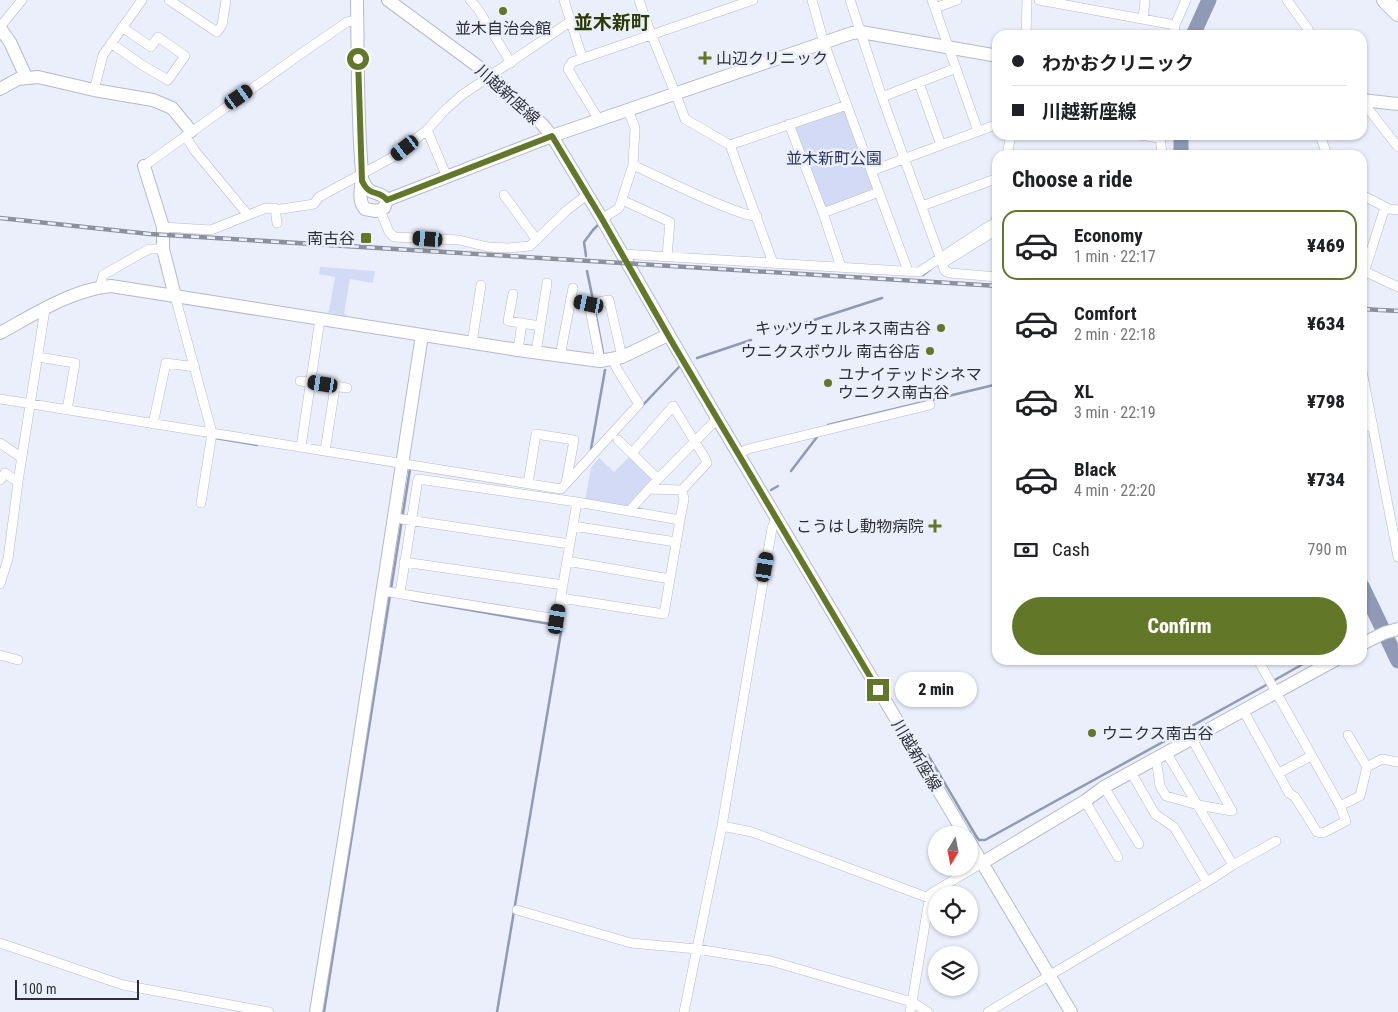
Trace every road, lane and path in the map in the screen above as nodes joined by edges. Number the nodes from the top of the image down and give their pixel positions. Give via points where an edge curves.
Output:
1 (22, 0) edge
2 (142, 0) edge
3 (169, 0) edge
4 (226, 0) edge
5 (357, 0) edge
6 (388, 0) edge
7 (470, 0) edge
8 (564, 0) edge
9 (639, 0) edge
10 (812, 0) edge
11 (850, 0) edge
12 (957, 0) edge
13 (1026, 0) edge
14 (1039, 0) edge
15 (1145, 0) edge
16 (1186, 0) edge
17 (1287, 0) edge
18 (1385, 0) edge
19 (747, 1) edge
20 (934, 4) edge
21 (1398, 13) edge
22 (1143, 19) junction
23 (357, 20) junction
24 (571, 21) junction
25 (1176, 25) junction
26 (0, 27) edge
27 (122, 27) junction
28 (1026, 30) edge
29 (1175, 30) edge
30 (1308, 30) edge
31 (861, 32) junction
32 (650, 35) junction
33 (111, 43) junction
34 (824, 43) junction
35 (949, 47) junction
36 (992, 55) edge
37 (582, 57) junction
38 (511, 63) junction
39 (956, 68) junction
40 (491, 76) junction
41 (26, 77) junction
42 (919, 82) junction
43 (0, 89) edge
44 (94, 90) junction
45 (676, 94) junction
46 (882, 97) junction
47 (1367, 101) edge
48 (1398, 104) edge
49 (847, 105) junction
50 (1367, 107) edge
51 (628, 110) junction
52 (599, 120) junction
53 (789, 124) junction
54 (992, 126) edge
55 (427, 130) junction
56 (978, 131) junction
57 (188, 134) junction
58 (552, 136) junction
59 (730, 145) junction
60 (941, 145) junction
61 (1398, 147) edge
62 (904, 159) junction
63 (633, 165) junction
64 (144, 166) joint
65 (871, 171) junction
66 (447, 177) junction
67 (362, 178) junction
68 (992, 180) edge
69 (370, 192) junction
70 (879, 192) junction
71 (587, 194) junction
72 (504, 195) dead end
73 (1367, 198) edge
74 (622, 200) junction
75 (384, 205) junction
76 (922, 206) junction
77 (363, 207) junction
78 (1385, 207) junction
79 (275, 208) junction
80 (1398, 210) edge
81 (823, 213) junction
82 (248, 216) junction
83 (757, 216) junction
84 (602, 219) junction
85 (277, 223) dead end
86 (163, 227) junction
87 (992, 229) edge
88 (536, 239) junction
89 (163, 249) junction
90 (622, 254) junction
91 (667, 256) junction
92 (942, 260) junction
93 (773, 263) junction
94 (1367, 263) edge
95 (841, 267) junction
96 (908, 271) junction
97 (1367, 276) edge
98 (992, 277) edge
99 (548, 283) dead end
100 (481, 286) dead end
101 (100, 287) junction
102 (1398, 287) edge
103 (573, 288) dead end
104 (513, 294) dead end
105 (175, 296) junction
106 (570, 300) junction
107 (589, 304) junction
108 (45, 309) junction
109 (320, 319) junction
110 (522, 323) junction
111 (540, 326) junction
112 (0, 332) edge
113 (422, 335) junction
114 (668, 335) junction
115 (472, 342) junction
116 (518, 350) junction
117 (536, 353) junction
118 (560, 356) junction
119 (38, 357) junction
120 (618, 359) junction
121 (600, 361) junction
122 (195, 367) junction
123 (300, 381) dead end
124 (310, 382) junction
125 (335, 386) junction
126 (347, 388) dead end
127 (1367, 396) edge
128 (0, 399) edge
129 (930, 405) dead end
130 (30, 406) junction
131 (67, 410) junction
132 (717, 419) junction
133 (153, 424) junction
134 (1373, 425) junction
135 (1367, 426) edge
136 (212, 433) junction
137 (618, 440) dead end
138 (694, 441) junction
139 (0, 443) edge
140 (301, 447) junction
141 (325, 451) junction
142 (632, 453) junction
143 (738, 454) junction
144 (22, 458) junction
145 (403, 464) junction
146 (658, 479) junction
147 (0, 480) edge
148 (18, 482) junction
149 (528, 484) junction
150 (566, 484) junction
151 (649, 489) junction
152 (682, 490) junction
153 (577, 502) junction
154 (201, 503) dead end
155 (629, 512) junction
156 (395, 518) junction
157 (776, 518) junction
158 (411, 520) junction
159 (680, 520) junction
160 (1394, 520) edge
161 (573, 526) junction
162 (676, 542) junction
163 (570, 544) junction
164 (1398, 557) edge
165 (567, 561) junction
166 (404, 562) junction
167 (670, 579) junction
168 (0, 584) edge
169 (563, 585) junction
170 (384, 591) junction
171 (400, 593) junction
172 (561, 598) junction
173 (1397, 629) edge
174 (1367, 640) edge
175 (0, 655) edge
176 (18, 660) dead end
177 (1261, 665) edge
178 (1326, 665) edge
179 (1276, 692) junction
180 (1243, 710) junction
181 (1348, 735) dead end
182 (1192, 739) junction
183 (1161, 755) junction
184 (1311, 756) junction
185 (1398, 762) edge
186 (1367, 767) junction
187 (1131, 772) junction
188 (1278, 773) junction
189 (1104, 787) junction
190 (1085, 801) junction
191 (1198, 805) junction
192 (1340, 806) junction
193 (722, 826) junction
194 (960, 826) edge
195 (1276, 841) dead end
196 (1139, 844) dead end
197 (978, 856) edge
198 (1118, 857) dead end
199 (982, 863) junction
200 (1233, 865) junction
201 (1207, 882) junction
202 (942, 886) edge
203 (928, 898) edge
204 (928, 904) edge
205 (517, 910) dead end
206 (0, 943) edge
207 (697, 949) junction
208 (1049, 975) junction
209 (911, 1007) edge
210 (269, 1012) edge
211 (316, 1012) edge
212 (684, 1012) edge
213 (928, 1012) edge
214 (988, 1012) edge
215 (1071, 1012) edge

1 - 26 street
2 - 27 street
3 - 4 street via 217,32 222,25
5 - 23 street
6 - 40 street, 川越新座線
7 - 38 street
8 - 24 street
9 - 32 street
10 - 34 street
11 - 31 street
12 - 20 street
13 - 28 street
14 - 22 street
15 - 22 street
16 - 25 street
17 - 30 street
18 - 21 highway
19 - 32 street
20 - 35 street
22 - 25 street
23 - 57 street via 347,22
23 - 67 street
24 - 37 street
24 - 38 street
25 - 29 street
26 - 41 street
27 - 33 street
27 - 33 street via 151,47 158,37 185,56 168,80
31 - 34 street
31 - 35 street
31 - 46 street
32 - 37 street
32 - 45 street
33 - 44 street via 103,55
34 - 45 street
34 - 49 street
35 - 36 street
35 - 39 street
37 - 52 street via 568,68
38 - 40 street
39 - 42 street
39 - 56 street
40 - 55 street via 462,95
40 - 58 street, 川越新座線
41 - 43 street via 11,81
41 - 44 street
42 - 46 street
42 - 60 street
44 - 57 street via 166,105 172,108
45 - 51 street
45 - 59 street via 687,122
46 - 62 street
47 - 48 street
49 - 53 street
49 - 65 street
50 - 61 street
51 - 52 street
51 - 63 street via 634,128
52 - 58 street
53 - 59 street
53 - 81 street
54 - 56 street
55 - 66 street
55 - 67 street
56 - 60 street
57 - 64 street
57 - 82 street via 196,151
58 - 66 street
58 - 71 street, 川越新座線
59 - 83 street
60 - 62 street
62 - 65 street
62 - 76 street
63 - 74 street
63 - 83 street via 719,204
64 - 86 street
65 - 70 street
66 - 75 street
67 - 69 street
67 - 77 street
67 - 79 street via 319,198 314,204
68 - 76 street
69 - 75 street via 382,195
69 - 77 street
70 - 81 street
70 - 96 street
71 - 84 street, 川越新座線
71 - 88 street
72 - 88 street
73 - 78 street
74 - 84 street via 619,208
74 - 91 street via 670,222
75 - 77 street via 368,210
75 - 88 street via 389,232 394,237 459,240 508,248 530,246
76 - 92 street
78 - 80 street
78 - 94 street
79 - 82 street via 266,208
79 - 85 street
81 - 95 street
82 - 86 street via 211,230
83 - 93 street
84 - 90 street, 川越新座線
86 - 89 street
87 - 92 street
89 - 101 street via 149,249 104,275
89 - 105 street
90 - 91 street
90 - 114 street, 川越新座線
91 - 93 street
92 - 96 street via 919,272
92 - 98 street via 947,273
93 - 95 street
95 - 96 street
97 - 102 street
99 - 111 street
100 - 115 street
101 - 105 street
101 - 108 street
103 - 106 street
104 - 110 street via 508,321
105 - 109 street
105 - 122 street
106 - 107 street
106 - 118 street
107 - 120 street via 610,300
107 - 121 street
108 - 112 street
108 - 119 street
109 - 113 street
109 - 124 street
110 - 111 street
110 - 116 street
111 - 117 street
113 - 115 street
113 - 145 street via 416,413
114 - 120 street
114 - 132 street, 川越新座線
115 - 116 street
116 - 117 street
117 - 118 street
118 - 121 street
119 - 130 street
119 - 131 street via 75,363
120 - 121 street
120 - 150 street via 617,369 639,404
122 - 133 street via 166,363
122 - 136 street
123 - 124 street
124 - 125 street
124 - 140 street
125 - 126 street
125 - 141 street
127 - 134 street
128 - 130 street
129 - 143 street
130 - 131 street
130 - 144 street
131 - 133 street
132 - 138 street
132 - 143 street, 川越新座線
133 - 136 street
134 - 135 street
134 - 160 street
136 - 140 street
136 - 154 street
137 - 142 street
138 - 142 street via 673,406
138 - 146 street
138 - 152 street via 707,463
139 - 144 street
140 - 141 street
141 - 145 street
142 - 146 street
143 - 157 street, 川越新座線
144 - 148 street
145 - 149 street
145 - 156 street
146 - 151 street
147 - 148 street via 5,473
148 - 168 street via 8,559
149 - 150 street via 561,489
149 - 150 street via 536,434 574,440
151 - 152 street
151 - 155 street
152 - 159 street via 684,499
153 - 155 street
153 - 158 street via 418,479
153 - 161 street
155 - 159 street
156 - 158 street
156 - 170 street
157 - 193 street
157 - 194 street, 川越新座線
158 - 163 street
158 - 166 street
159 - 162 street
160 - 164 street
161 - 162 street
161 - 163 street
162 - 167 street
163 - 165 street
165 - 167 street
165 - 169 street
166 - 169 street
166 - 171 street
167 - 172 street via 664,614
169 - 172 street
170 - 171 street
170 - 211 street
171 - 172 street via 557,619
173 - 174 street
175 - 176 street
177 - 179 street
178 - 179 street
179 - 180 street
179 - 184 street
180 - 182 street
180 - 188 street
181 - 186 street
182 - 183 street
182 - 191 street via 1232,811
183 - 187 street
183 - 191 street
183 - 191 street via 1160,786 1166,796
184 - 188 street
184 - 192 street
185 - 186 street via 1382,759
186 - 192 street via 1360,796
187 - 189 street
187 - 201 street via 1155,814 1174,827
188 - 192 street via 1317,832 1323,833 1346,821
189 - 190 street
189 - 196 street
190 - 198 street
190 - 199 street
191 - 200 street
193 - 203 street via 752,832
193 - 207 street
195 - 200 street
197 - 199 street
199 - 202 street
199 - 208 street
200 - 201 street
201 - 208 street
204 - 209 street
205 - 207 street via 630,943
206 - 210 street via 123,985
207 - 209 street via 771,961
207 - 212 street
208 - 214 street
208 - 215 street
209 - 213 street

